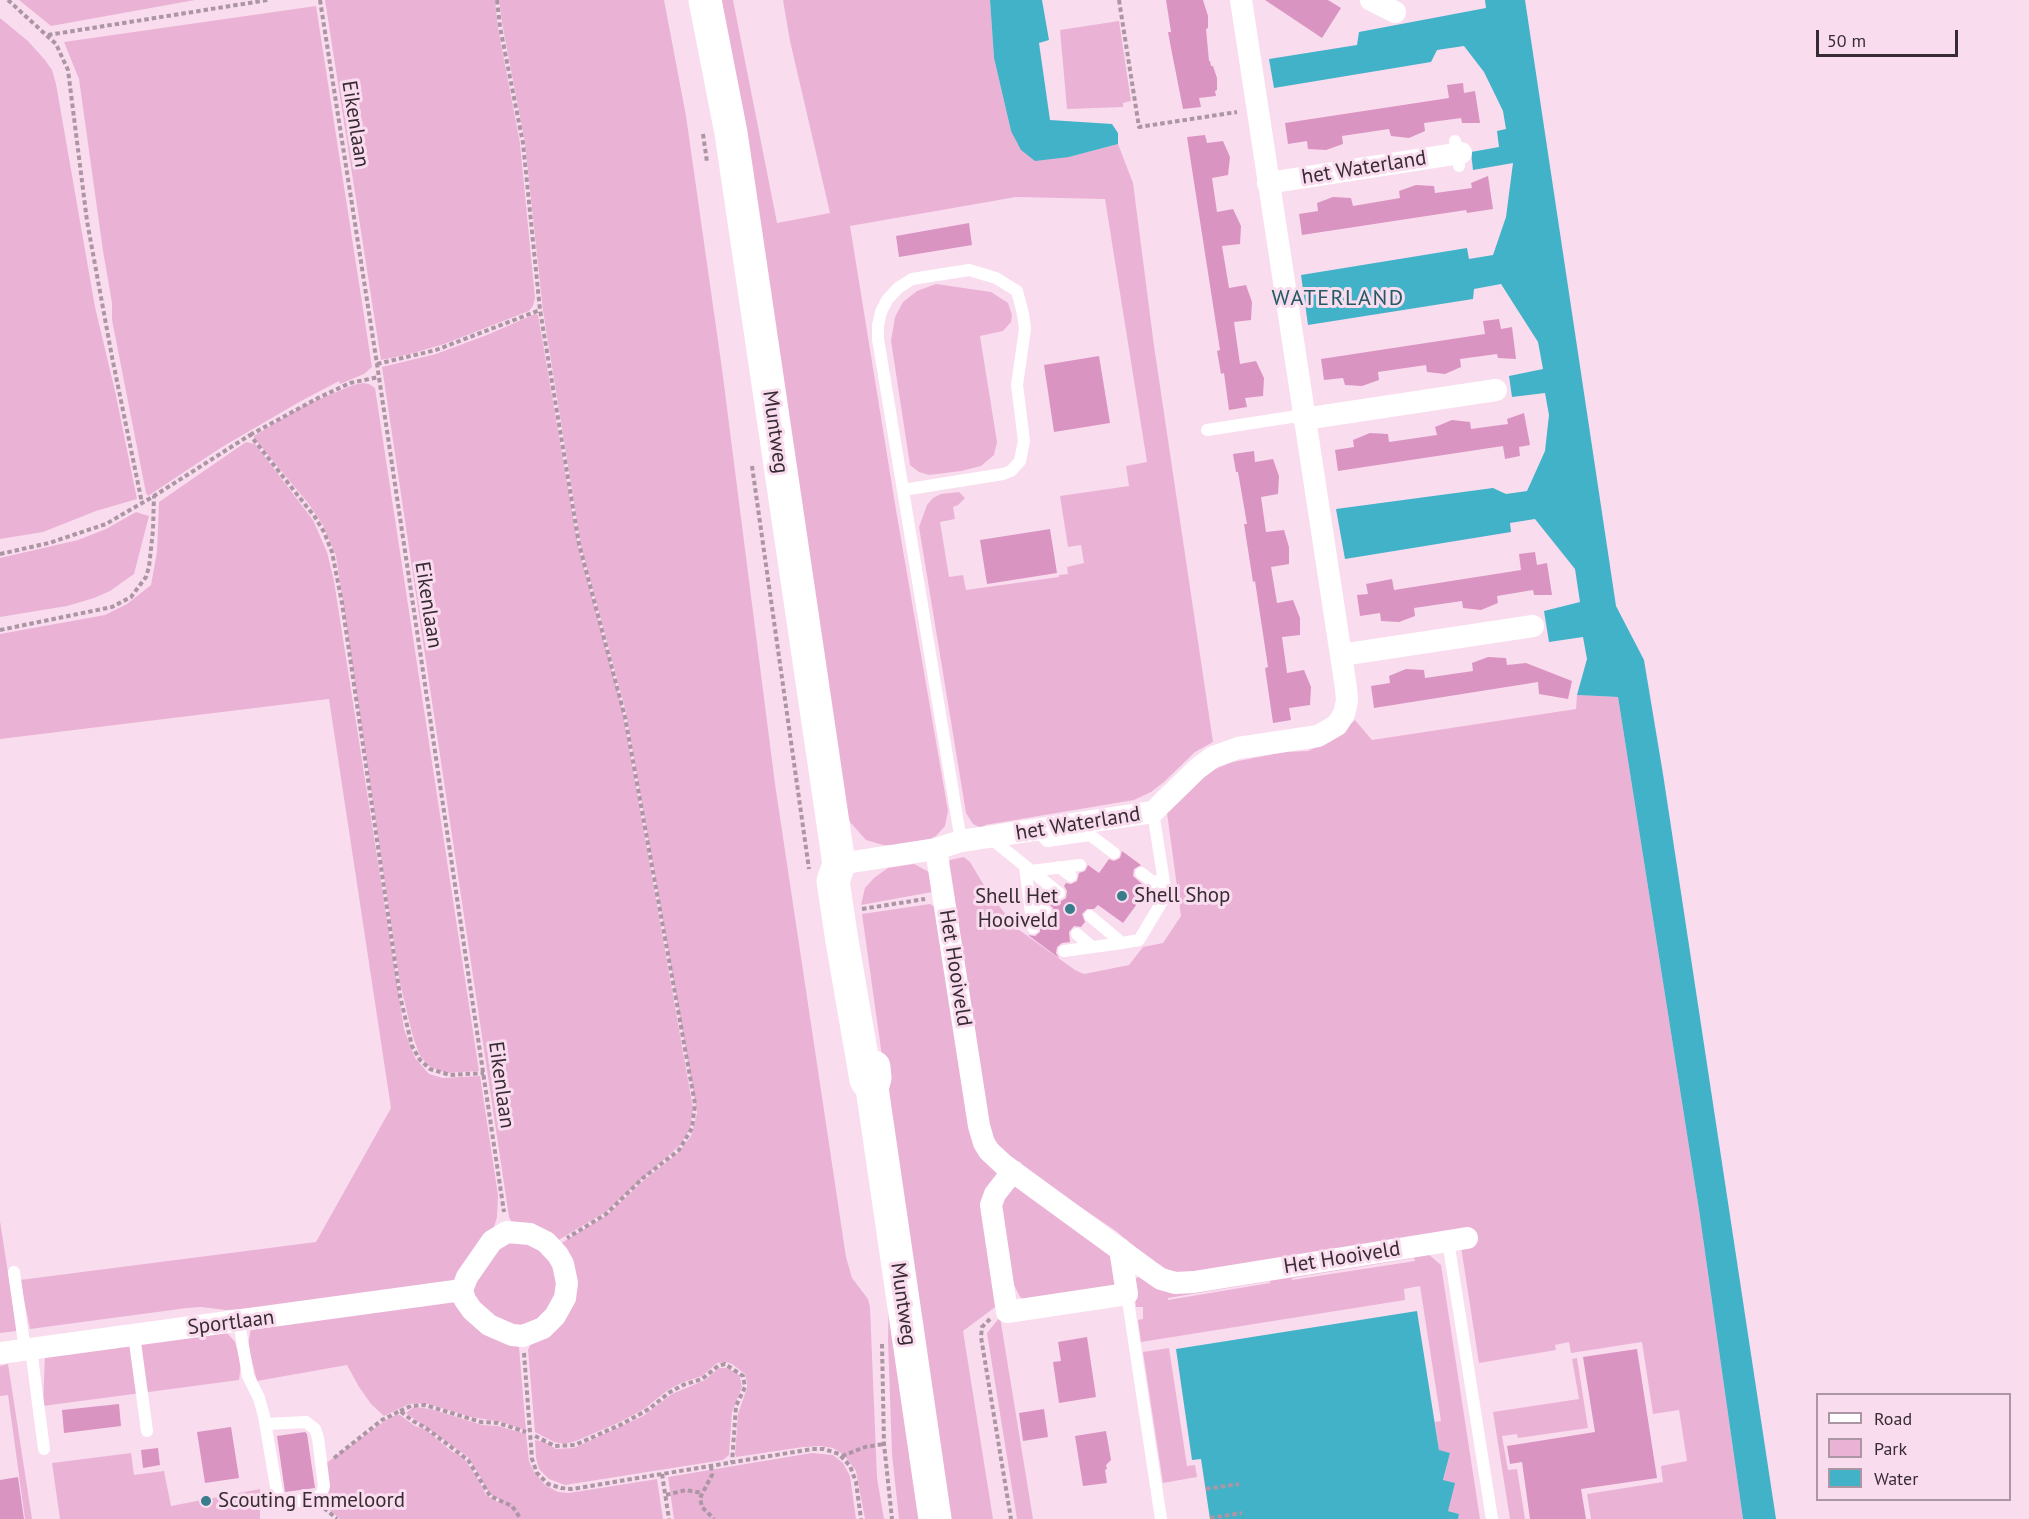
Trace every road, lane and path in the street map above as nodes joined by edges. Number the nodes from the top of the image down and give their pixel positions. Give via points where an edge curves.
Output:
1 (8, 0) edge
2 (268, 0) edge
3 (320, 0) edge
4 (497, 0) edge
5 (705, 0) edge
6 (1119, 0) edge
7 (1241, 0) edge
8 (1371, 0) edge
9 (1395, 12) dead end
10 (47, 35) junction
11 (1237, 112) dead end
12 (701, 124) dead end
13 (1458, 154) dead end
14 (708, 170) dead end
15 (1268, 183) junction
16 (540, 310) junction
17 (377, 364) junction
18 (379, 377) junction
19 (1494, 390) dead end
20 (1304, 417) junction
21 (1207, 430) dead end
22 (250, 435) junction
23 (751, 460) dead end
24 (903, 490) junction
25 (154, 496) junction
26 (142, 503) junction
27 (0, 554) edge
28 (1531, 626) dead end
29 (0, 630) edge
30 (1341, 655) junction
31 (1153, 812) junction
32 (1037, 830) junction
33 (989, 837) junction
34 (961, 842) junction
35 (936, 849) junction
36 (1114, 853) dead end
37 (1080, 864) dead end
38 (824, 867) junction
39 (1059, 867) junction
40 (1028, 869) junction
41 (1141, 873) dead end
42 (1071, 876) dead end
43 (1163, 880) junction
44 (1059, 893) dead end
45 (936, 898) dead end
46 (1029, 899) junction
47 (861, 909) dead end
48 (1045, 911) dead end
49 (1090, 916) dead end
50 (1033, 928) dead end
51 (1077, 934) dead end
52 (1122, 943) junction
53 (1092, 947) junction
54 (1064, 951) dead end
55 (484, 1073) junction
56 (1013, 1171) junction
57 (505, 1214) dead end
58 (562, 1240) dead end
59 (1457, 1240) joint
60 (1120, 1249) junction
61 (14, 1272) dead end
62 (462, 1290) junction
63 (1127, 1293) junction
64 (994, 1316) dead end
65 (239, 1322) junction
66 (882, 1334) dead end
67 (134, 1335) junction
68 (28, 1349) junction
69 (524, 1350) dead end
70 (0, 1353) edge
71 (400, 1411) junction
72 (266, 1425) junction
73 (147, 1431) dead end
74 (526, 1432) dead end
75 (535, 1436) dead end
76 (884, 1444) junction
77 (44, 1449) dead end
78 (842, 1456) junction
79 (322, 1462) junction
80 (732, 1463) junction
81 (711, 1466) junction
82 (662, 1474) junction
83 (1239, 1484) dead end
84 (1206, 1489) dead end
85 (702, 1493) junction
86 (666, 1495) junction
87 (1242, 1513) dead end
88 (1210, 1518) edge
89 (521, 1519) edge
90 (669, 1519) edge
91 (714, 1519) edge
92 (861, 1519) edge
93 (892, 1519) edge
94 (935, 1519) edge
95 (1011, 1519) edge
96 (1161, 1519) edge
97 (1492, 1519) edge

1 - 10 path
2 - 10 path
3 - 17 path, Eikenlaan
4 - 16 path via 523,143
5 - 38 main road, Muntweg via 731,133
6 - 11 path via 1139,127
7 - 15 street, het Waterland
8 - 9 street
10 - 26 path via 56,44 68,70 89,231
12 - 14 path
13 - 15 street, het Waterland
15 - 20 street, het Waterland
16 - 17 path via 448,346
16 - 58 path via 579,544 625,717 695,1104 692,1128 679,1150 606,1214
17 - 18 path, Eikenlaan
18 - 22 path via 350,383
18 - 55 path, Eikenlaan
19 - 20 street
20 - 21 lane
20 - 30 street, het Waterland
22 - 25 path
22 - 55 path via 315,518 332,552 400,996 412,1046 430,1070 450,1075
23 - 38 path
24 - 24 lane via 1003,474 1020,461 1024,441 1017,385 1023,314 1017,291 996,278 969,270 912,279 898,288 881,312 878,339
24 - 34 lane
25 - 26 path
25 - 29 path via 149,567 146,578 131,597 112,607
26 - 27 path via 78,535
28 - 30 street
30 - 31 street, het Waterland via 1347,701 1337,724 1318,736 1238,748 1218,755 1197,769
31 - 32 street, het Waterland
31 - 43 lane
32 - 33 street, het Waterland
32 - 36 lane via 1047,841 1090,835
33 - 34 street, het Waterland
33 - 40 lane
34 - 35 street, het Waterland
35 - 38 street
35 - 56 street, Het Hooiveld via 979,1126 989,1151
37 - 39 lane
38 - 94 main road, Muntweg via 833,881 866,1080 872,1088
39 - 40 lane
39 - 42 lane
40 - 44 lane
40 - 46 lane
41 - 43 lane via 1153,882
43 - 52 lane via 1166,895 1139,940
45 - 47 path
46 - 48 lane
46 - 50 lane
49 - 52 lane
51 - 53 lane
52 - 53 lane
53 - 54 lane
55 - 57 path, Eikenlaan
56 - 60 street, Het Hooiveld
56 - 63 street via 991,1205 1007,1312
59 - 60 street, Het Hooiveld via 1184,1283 1161,1278
59 - 97 lane
60 - 63 street
61 - 68 lane
62 - 62 street via 472,1310 489,1325 523,1336 543,1328 555,1316 565,1298 567,1283 563,1264 546,1242 530,1234 512,1232 492,1241
62 - 65 street, Sportlaan
63 - 96 lane
64 - 95 path via 982,1327 981,1337
65 - 67 street, Sportlaan
65 - 72 lane via 248,1376
66 - 76 path
67 - 68 street, Sportlaan
67 - 73 lane
68 - 70 street, Sportlaan
68 - 77 lane
69 - 82 path via 532,1459 542,1479 567,1489
71 - 74 path via 425,1405
71 - 79 path
71 - 89 path via 468,1460 490,1496 512,1506
72 - 79 lane via 310,1424 317,1434
72 - 79 lane via 279,1504 316,1498 322,1493
75 - 80 path via 555,1446 575,1444 622,1424 670,1392 725,1364 743,1376 745,1388 736,1406
76 - 78 path
76 - 93 path
78 - 80 path via 818,1449
78 - 92 path via 854,1477
80 - 81 path
81 - 82 path
81 - 85 path via 712,1475
82 - 86 path
83 - 84 path
85 - 86 path via 686,1490
85 - 91 path via 702,1507
86 - 90 path
87 - 88 path

